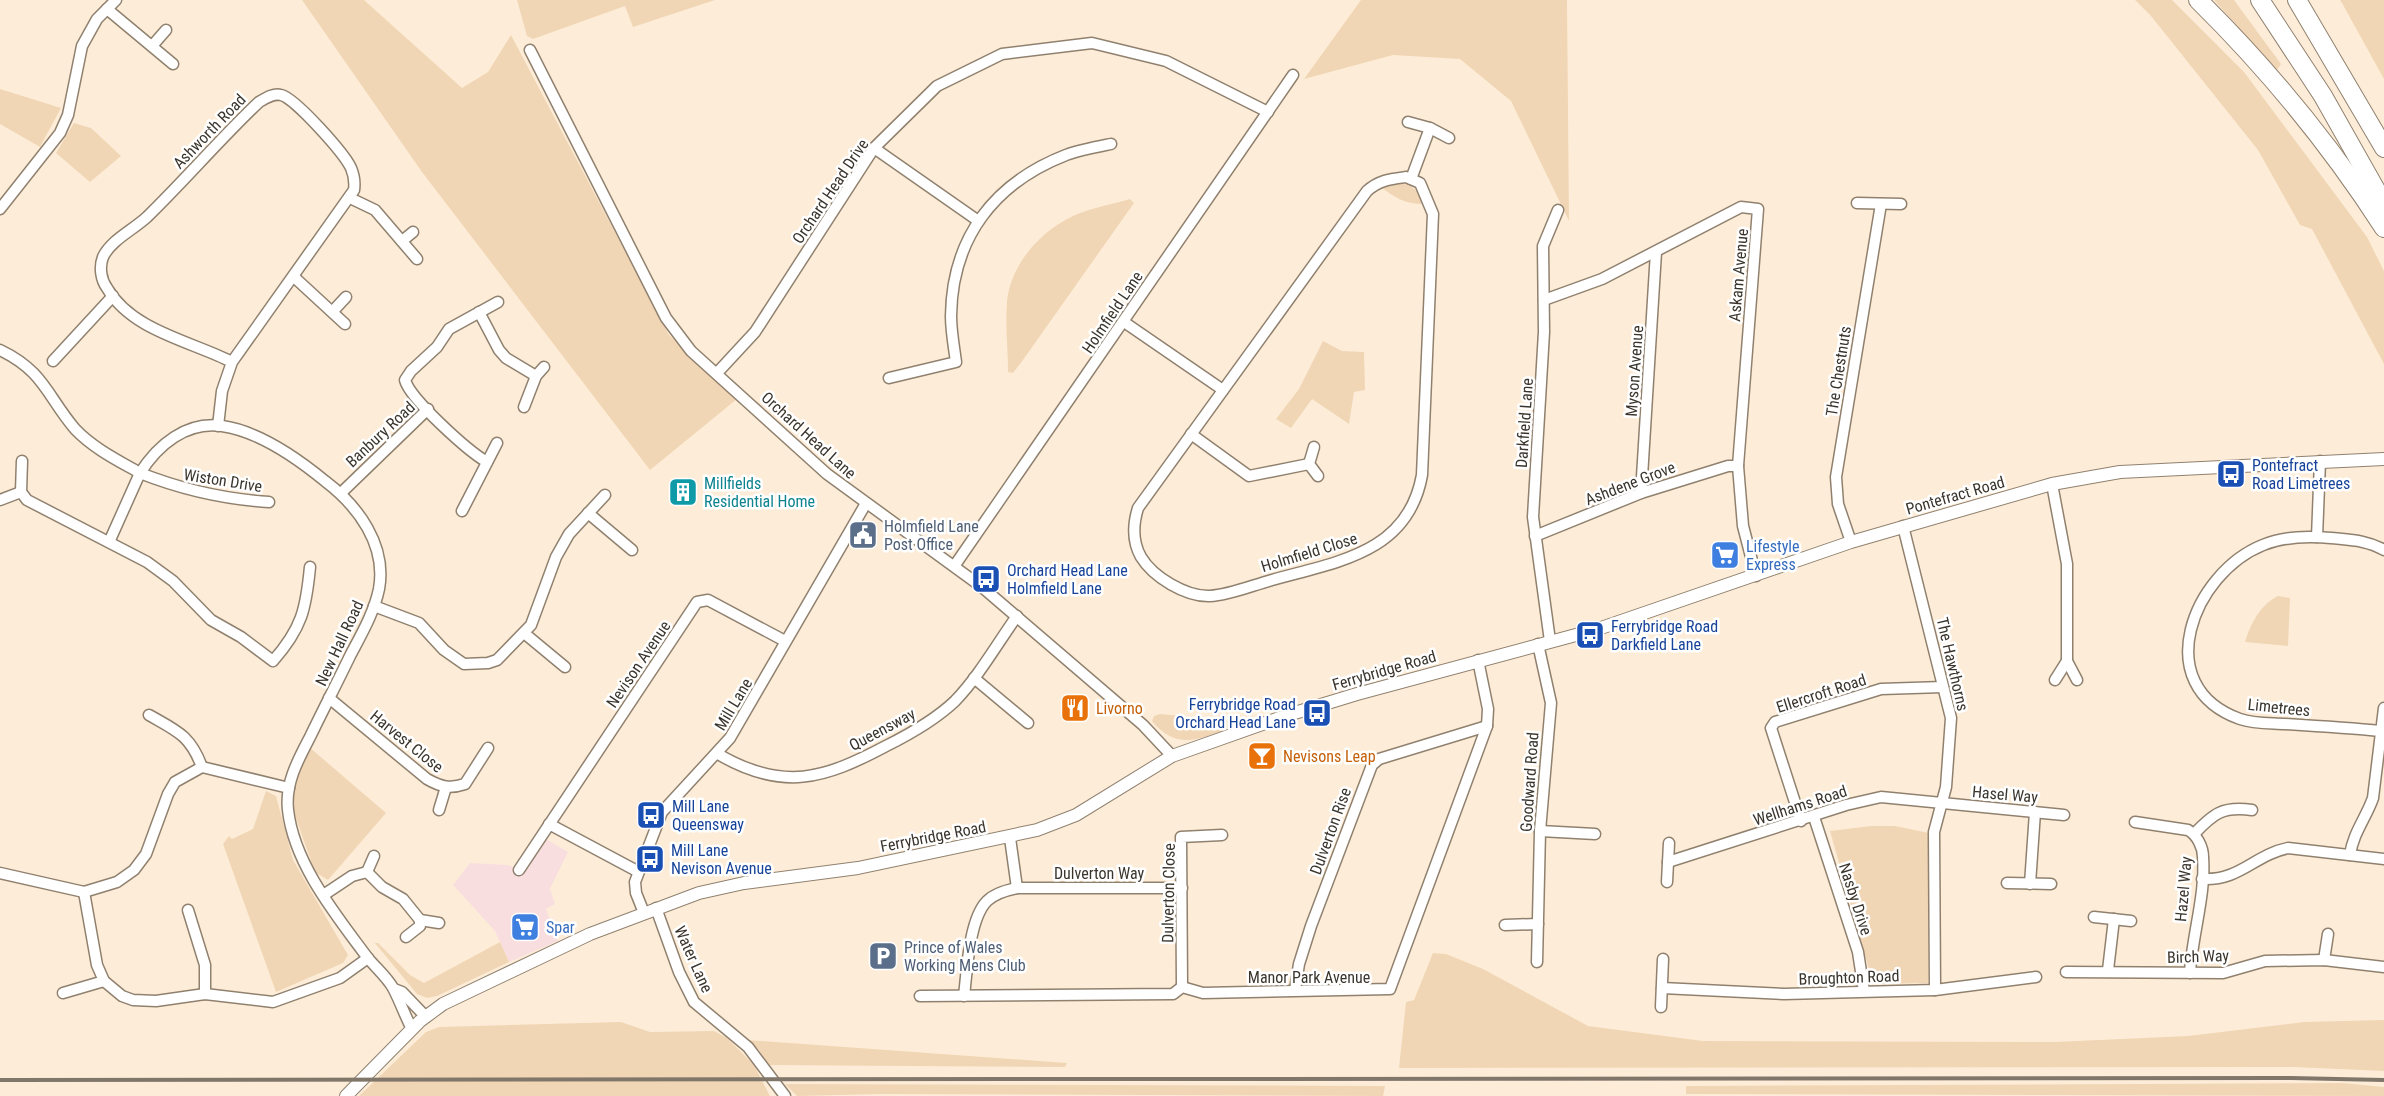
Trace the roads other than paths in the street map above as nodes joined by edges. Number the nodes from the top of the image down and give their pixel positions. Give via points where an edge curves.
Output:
1 (116, 0) edge
2 (2198, 0) edge
3 (2260, 0) edge
4 (2297, 0) edge
5 (2308, 0) edge
6 (107, 9) junction
7 (166, 30) dead end
8 (152, 46) junction
9 (530, 50) dead end
10 (173, 64) dead end
11 (1293, 75) dead end
12 (2358, 99) junction
13 (1268, 112) junction
14 (1407, 122) dead end
15 (1430, 128) junction
16 (1449, 138) dead end
17 (1111, 144) dead end
18 (874, 148) junction
19 (2384, 148) edge
20 (1411, 178) junction
21 (350, 198) junction
22 (1857, 203) dead end
23 (1881, 204) junction
24 (1901, 204) dead end
25 (2384, 204) edge
26 (0, 209) edge
27 (1558, 210) dead end
28 (977, 220) junction
29 (2384, 228) edge
30 (413, 232) dead end
31 (402, 241) junction
32 (1656, 252) junction
33 (417, 259) dead end
34 (294, 277) junction
35 (113, 296) junction
36 (346, 297) dead end
37 (1544, 300) junction
38 (498, 302) dead end
39 (333, 311) junction
40 (479, 312) junction
41 (1124, 322) junction
42 (345, 324) dead end
43 (0, 351) edge
44 (53, 361) dead end
45 (232, 362) junction
46 (717, 373) junction
47 (889, 378) dead end
48 (1223, 390) junction
49 (524, 407) dead end
50 (428, 410) junction
51 (218, 426) junction
52 (1191, 434) junction
53 (497, 443) dead end
54 (1314, 447) dead end
55 (2384, 459) edge
56 (22, 461) dead end
57 (2320, 461) junction
58 (487, 462) junction
59 (1309, 464) junction
60 (1738, 466) junction
61 (140, 473) junction
62 (1318, 476) dead end
63 (2052, 484) junction
64 (21, 492) junction
65 (341, 493) junction
66 (1641, 493) junction
67 (605, 495) dead end
68 (0, 500) edge
69 (268, 502) dead end
70 (865, 505) junction
71 (462, 511) dead end
72 (588, 513) junction
73 (1903, 526) junction
74 (1535, 537) junction
75 (2317, 537) junction
76 (110, 540) junction
77 (1851, 542) junction
78 (632, 550) dead end
79 (2384, 550) edge
80 (955, 565) junction
81 (310, 567) dead end
82 (1756, 576) junction
83 (374, 606) junction
84 (1017, 616) junction
85 (524, 633) junction
86 (785, 641) junction
87 (1544, 642) junction
88 (1478, 660) junction
89 (2067, 661) junction
90 (565, 667) dead end
91 (974, 678) junction
92 (2055, 680) dead end
93 (2077, 680) dead end
94 (1943, 687) junction
95 (330, 698) junction
96 (2384, 708) edge
97 (148, 715) dead end
98 (1028, 723) dead end
99 (1487, 726) junction
100 (2381, 731) junction
101 (488, 748) dead end
102 (718, 754) junction
103 (1172, 756) junction
104 (202, 767) junction
105 (446, 787) junction
106 (289, 788) junction
107 (1943, 804) junction
108 (439, 810) dead end
109 (2252, 810) dead end
110 (2036, 812) junction
111 (2064, 815) dead end
112 (1814, 816) junction
113 (1801, 820) junction
114 (2135, 822) dead end
115 (549, 824) junction
116 (1540, 831) junction
117 (1595, 834) dead end
118 (2194, 834) junction
119 (1222, 835) dead end
120 (1010, 838) junction
121 (1669, 843) dead end
122 (2350, 855) junction
123 (374, 856) dead end
124 (2384, 859) edge
125 (1668, 862) junction
126 (519, 870) dead end
127 (637, 871) junction
128 (367, 872) junction
129 (0, 873) edge
130 (2202, 879) junction
131 (1667, 882) dead end
132 (2007, 883) dead end
133 (2030, 884) junction
134 (2051, 884) dead end
135 (1017, 888) junction
136 (1182, 888) junction
137 (84, 892) junction
138 (325, 894) junction
139 (188, 910) dead end
140 (650, 911) junction
141 (2094, 917) dead end
142 (2114, 919) junction
143 (420, 920) junction
144 (2131, 921) dead end
145 (439, 923) dead end
146 (1538, 924) junction
147 (1505, 925) dead end
148 (2328, 934) dead end
149 (406, 938) dead end
150 (368, 958) junction
151 (1663, 959) dead end
152 (2324, 960) junction
153 (1537, 962) dead end
154 (2384, 967) edge
155 (2108, 970) junction
156 (2066, 972) dead end
157 (2190, 973) junction
158 (2036, 977) dead end
159 (104, 981) junction
160 (1182, 987) junction
161 (1662, 988) junction
162 (393, 989) junction
163 (1295, 990) junction
164 (1935, 990) junction
165 (1864, 992) junction
166 (63, 993) dead end
167 (205, 994) junction
168 (920, 996) dead end
169 (964, 996) junction
170 (1661, 1007) dead end
171 (426, 1017) junction
172 (412, 1029) junction
173 (346, 1096) edge
174 (784, 1096) edge

1 - 6 street
2 - 29 highway via 2270,77
3 - 25 highway via 2323,96
4 - 12 highway
5 - 12 highway
6 - 8 street
6 - 26 street via 82,46 68,115 60,133
7 - 8 street
8 - 10 street
9 - 46 street, Orchard Head Lane via 666,318 691,351
11 - 13 street, Holmfield Lane
12 - 19 highway
13 - 18 street, Orchard Head Drive via 1166,61 1092,43 1002,54 937,86
13 - 41 street, Holmfield Lane
14 - 15 street
15 - 16 street
15 - 20 street
17 - 28 street via 1067,155 1035,170 1011,186
18 - 28 street
18 - 46 street, Orchard Head Drive via 755,332
20 - 48 street, Holmfield Close via 1388,179 1367,190
20 - 52 street, Holmfield Close via 1420,183 1433,214 1422,463 1420,485 1394,531 1356,556 1210,596 1178,588 1160,577 1141,557 1134,522 1138,508
21 - 31 street via 375,210
21 - 34 street
21 - 35 street, Ashworth Road via 355,183 351,166 299,105 274,94 259,102 145,218 108,250 102,273
22 - 23 street
23 - 24 street
23 - 77 street, The Chestnuts via 1836,477 1838,504
27 - 37 street, Darkfield Lane via 1543,246
28 - 47 street via 958,271 951,316 956,362
30 - 31 street
31 - 33 street
32 - 37 street, Askam Avenue via 1602,279
32 - 60 street, Askam Avenue via 1741,207 1758,209
32 - 66 street, Myson Avenue
34 - 39 street
34 - 45 street
35 - 44 street
35 - 45 street, Ashworth Road via 152,328
36 - 39 street
37 - 74 street, Darkfield Lane
38 - 40 street, Banbury Road
39 - 42 street
40 - 49 street via 506,358 540,372
40 - 50 street, Banbury Road via 449,329 437,347 406,377 406,385
41 - 48 street
41 - 80 street, Holmfield Lane
43 - 61 street via 17,359 42,380 75,429 93,445
45 - 51 street via 222,392
46 - 70 street, Orchard Head Lane
48 - 52 street, Holmfield Close
50 - 58 street via 466,449
50 - 65 street, Banbury Road
51 - 61 street, New Hall Road via 185,431 152,454
51 - 65 street, New Hall Road via 235,428 273,447
52 - 59 street via 1249,476
53 - 58 street
54 - 59 street
55 - 57 street, Pontefract Road
56 - 64 street
57 - 63 street, Pontefract Road via 2120,472
57 - 75 street
58 - 71 street
59 - 62 street
60 - 66 street, Ashdene Grove
60 - 82 street, Askam Avenue via 1743,526
61 - 69 street, Wiston Drive via 181,489
61 - 76 street, New Hall Road
63 - 73 street, Pontefract Road
63 - 89 street via 2067,564
64 - 68 street
64 - 76 street via 37,507
65 - 83 street, New Hall Road via 364,520 376,546 379,588
66 - 74 street, Ashdene Grove
67 - 72 street
70 - 80 street, Orchard Head Lane
70 - 86 street, Mill Lane
72 - 78 street
72 - 85 street via 569,534 556,557 538,609
73 - 77 street, Pontefract Road
73 - 94 street, The Hawthorns
74 - 87 street, Darkfield Lane
75 - 79 street, Limetrees via 2361,541
75 - 100 street, Limetrees via 2295,537 2263,545 2224,571 2203,597 2194,620 2188,649 2192,675 2212,702 2242,720
76 - 81 street via 160,570 199,610 273,661 299,627
77 - 82 street, Pontefract Road
80 - 84 street, Orchard Head Lane
82 - 87 street, Pontefract Road via 1644,615
83 - 85 street via 419,623 444,650 464,664 497,660
83 - 95 street, New Hall Road
84 - 91 street, Queensway
84 - 103 street, Orchard Head Lane via 1143,725
85 - 90 street
86 - 102 street, Mill Lane
86 - 115 street, Nevison Avenue via 708,600 697,602
87 - 88 street, Ferrybridge Road
87 - 116 street, Goodward Road via 1551,703
88 - 99 street, Manor Park Avenue via 1488,709
88 - 103 street, Ferrybridge Road via 1334,701
89 - 92 street
89 - 93 street
91 - 98 street
91 - 102 street, Queensway via 954,701 909,734 816,777 767,774
94 - 107 street, The Hawthorns via 1951,718
94 - 113 street, Ellercroft Road via 1881,689 1775,722 1772,728
95 - 105 street, Harvest Close via 427,779
95 - 106 street, New Hall Road via 297,761
96 - 100 street
97 - 104 street via 183,734 195,748
99 - 163 street, Dulverton Rise via 1372,765 1311,926
99 - 163 street, Manor Park Avenue via 1390,989
100 - 122 street via 2369,811 2356,831
101 - 105 street, Harvest Close via 465,784
102 - 127 street, Mill Lane via 668,804
103 - 120 street, Ferrybridge Road via 1076,815
104 - 106 street
104 - 137 street via 175,782 152,842 134,870 105,887
105 - 108 street
106 - 138 street, New Hall Road via 288,811 294,835 309,870
107 - 110 street, Hasel Way
107 - 112 street, Wellhams Road via 1881,797
107 - 164 street, The Hawthorns via 1934,832
109 - 118 street via 2238,808 2214,813
110 - 111 street, Hasel Way
110 - 133 street
112 - 113 street, Wellhams Road
112 - 165 street, Nasby Drive via 1858,952
113 - 125 street, Wellhams Road
114 - 118 street, Hazel Way
115 - 126 street, Nevison Avenue
115 - 127 street
116 - 117 street
116 - 146 street, Goodward Road
118 - 130 street, Hazel Way via 2204,857
119 - 136 street, Dulverton Close via 1181,837
120 - 135 street
120 - 140 street, Ferrybridge Road via 858,868 744,883 699,893
121 - 125 street
122 - 124 street
122 - 130 street via 2275,850 2235,875 2219,880
123 - 128 street
125 - 131 street
127 - 140 street, Mill Lane via 636,893
128 - 138 street via 352,876
128 - 143 street via 403,899
129 - 137 street
130 - 157 street, Hazel Way
132 - 133 street
133 - 134 street
135 - 136 street, Dulverton Way
135 - 169 street, Dulverton Way via 987,901 980,912
136 - 160 street, Dulverton Close
137 - 159 street
138 - 150 street, New Hall Road
139 - 167 street via 205,965
140 - 171 street, Ferrybridge Road via 508,972 443,1004
140 - 174 street, Water Lane via 694,1002 748,1047
141 - 142 street
142 - 144 street
142 - 155 street
143 - 145 street
143 - 149 street via 420,926
146 - 147 street
146 - 153 street, Goodward Road
148 - 152 street
150 - 162 street, New Hall Road
150 - 167 street via 340,978 284,1000 255,1001
151 - 161 street
152 - 154 street, Birch Way
152 - 157 street, Birch Way via 2265,961 2223,973
155 - 156 street, Birch Way
155 - 157 street, Birch Way
158 - 164 street, Broughton Road
159 - 166 street
159 - 167 street via 122,996 144,1002
160 - 163 street, Manor Park Avenue via 1203,993
160 - 169 street, Manor Park Avenue via 1173,994
161 - 165 street, Broughton Road via 1784,994
161 - 170 street
162 - 171 street, New Hall Road via 402,992
162 - 172 street, New Hall Road
164 - 165 street, Broughton Road
168 - 169 street, Manor Park Avenue
171 - 172 street, Ferrybridge Road
172 - 173 street, Ferrybridge Road

